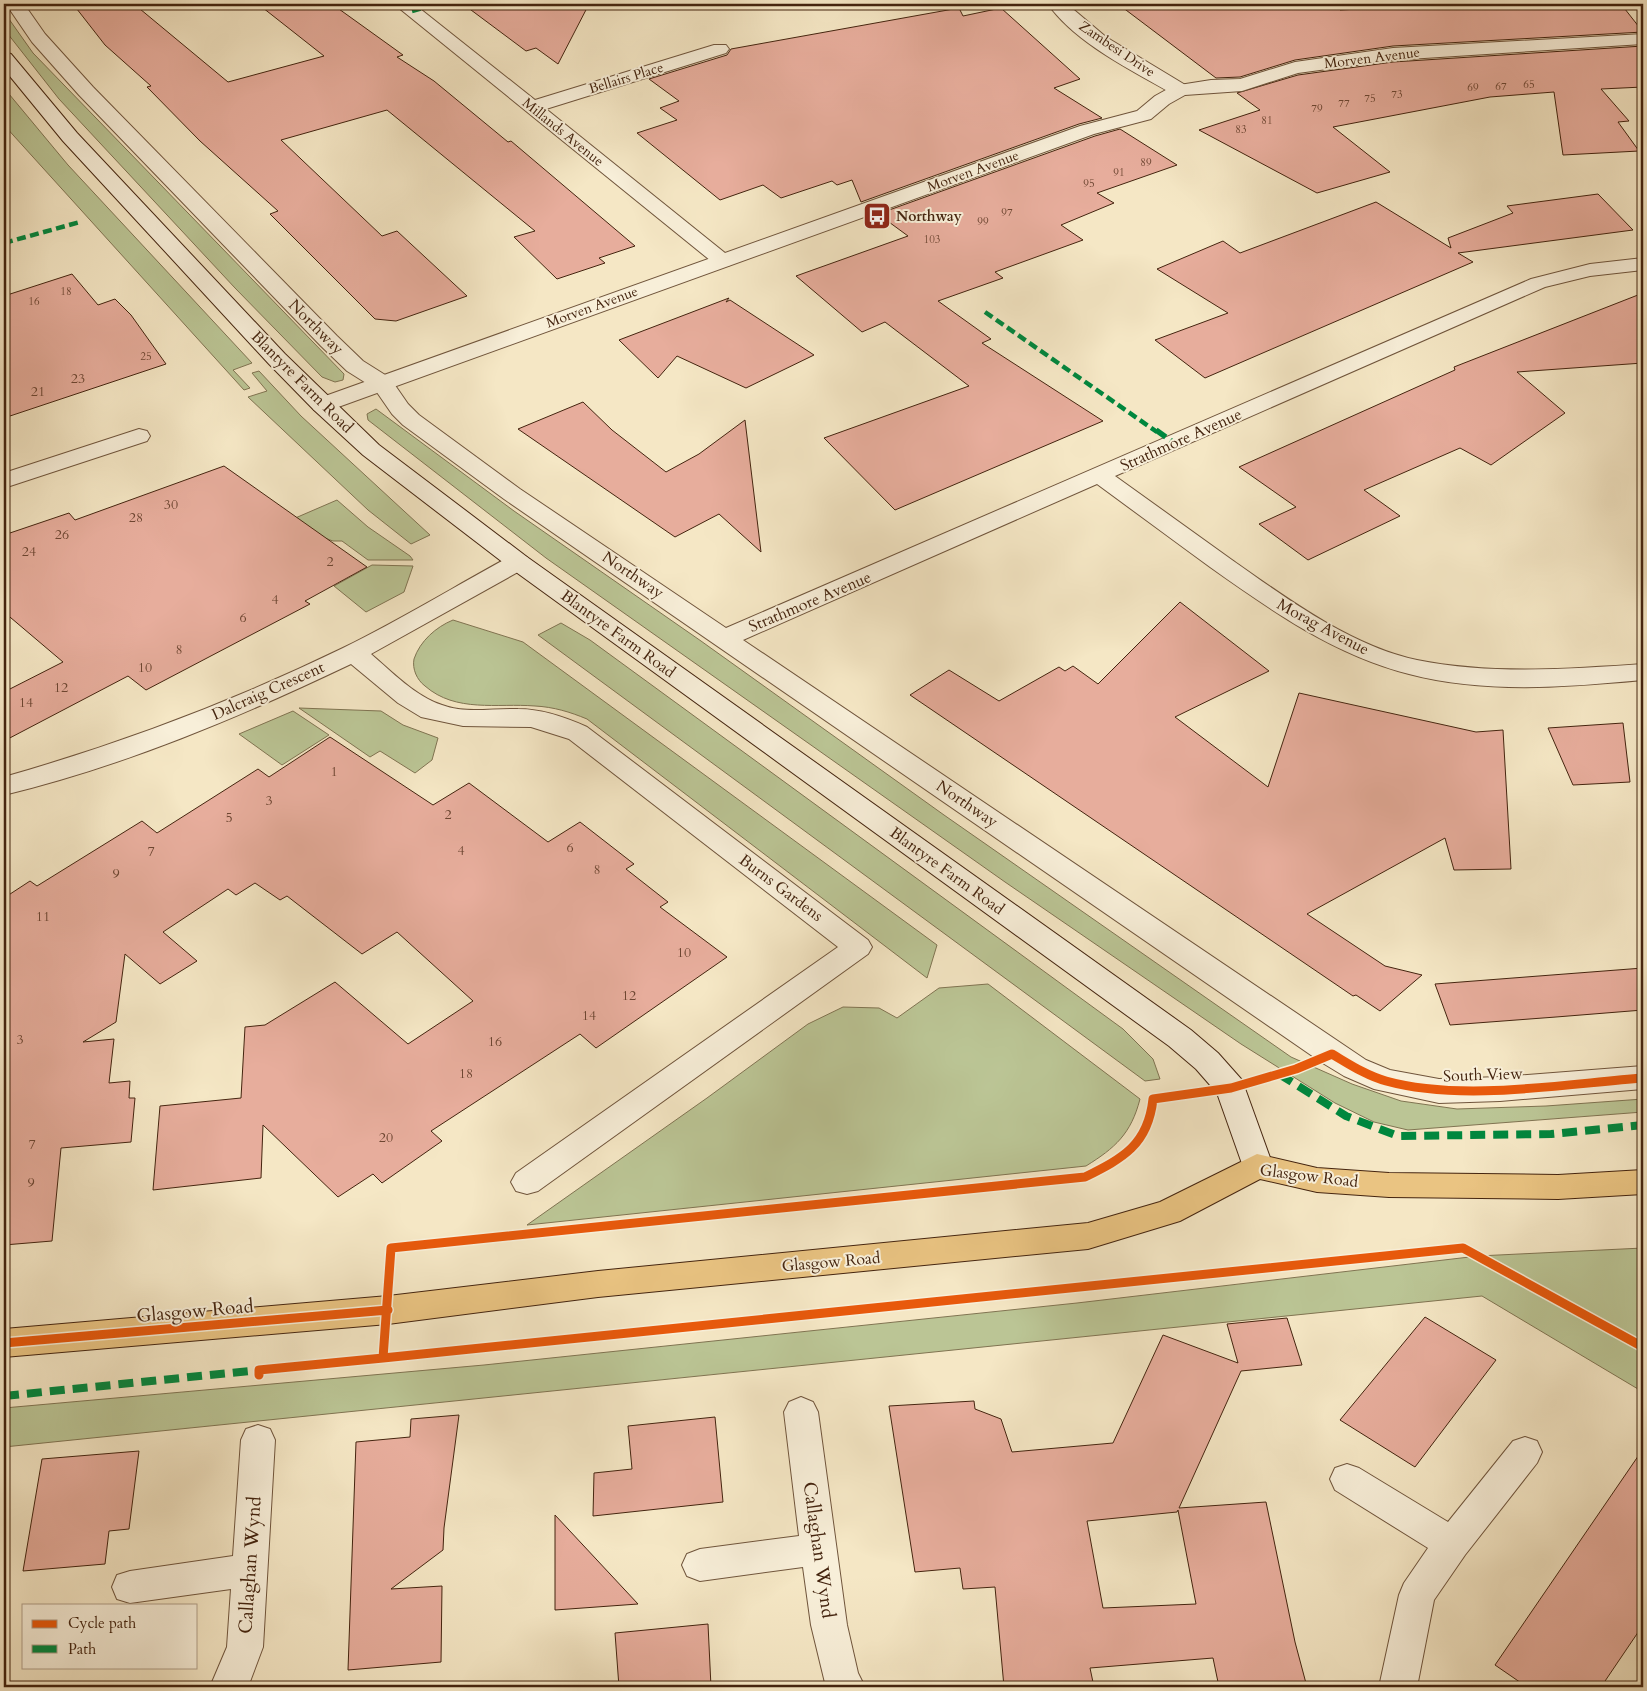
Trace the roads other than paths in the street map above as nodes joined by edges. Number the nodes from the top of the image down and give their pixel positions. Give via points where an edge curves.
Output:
1 (15, 4) edge
2 (403, 4) edge
3 (1057, 4) edge
4 (1643, 39) edge
5 (720, 49) dead end
6 (4, 58) edge
7 (1180, 90) junction
8 (533, 107) junction
9 (723, 261) junction
10 (1643, 264) edge
11 (382, 383) junction
12 (322, 405) junction
13 (139, 436) dead end
14 (1100, 476) junction
15 (4, 481) edge
16 (518, 562) junction
17 (725, 638) junction
18 (353, 653) junction
19 (1643, 672) edge
20 (4, 786) edge
21 (1332, 1054) joint
22 (1643, 1078) edge
23 (1257, 1166) junction
24 (527, 1182) dead end
25 (1643, 1182) edge
26 (4, 1343) edge
27 (801, 1412) dead end
28 (258, 1440) dead end
29 (1525, 1452) dead end
30 (1347, 1478) dead end
31 (1452, 1544) junction
32 (819, 1550) junction
33 (700, 1565) dead end
34 (250, 1570) junction
35 (130, 1587) dead end
36 (229, 1687) edge
37 (846, 1687) edge
38 (1398, 1687) edge

1 - 11 street, Northway via 38,38 93,98 348,360
2 - 8 street, Millands Avenue
3 - 7 street, Zambesi Drive via 1102,44
4 - 7 street, Morven Avenue via 1355,58 1295,68 1242,85
5 - 8 street, Bellairs Place
6 - 12 street, Blantyre Farm Road via 70,137
7 - 9 street, Morven Avenue via 1144,116 1086,130
8 - 9 street, Millands Avenue
9 - 11 street, Morven Avenue
10 - 14 street, Strathmore Avenue via 1590,270 1538,283
11 - 12 street, Morven Avenue
11 - 17 street, Northway via 411,420 512,494
12 - 16 street, Blantyre Farm Road via 371,450
13 - 15 street
14 - 17 street, Strathmore Avenue
14 - 19 street, Morag Avenue via 1288,612 1353,646 1412,667 1480,677 1562,678
16 - 18 street, Dalcraig Crescent
16 - 23 street, Blantyre Farm Road via 1207,1061 1232,1088
17 - 21 street, Northway
18 - 20 street, Dalcraig Crescent via 152,741
18 - 24 street, Burns Gardens via 421,706 438,714 464,718 531,718 578,733 858,947
21 - 22 street, South View via 1385,1081 1439,1091
23 - 25 main road, Glasgow Road via 1317,1180 1389,1185 1558,1188
23 - 26 main road, Glasgow Road via 1169,1212 1088,1236 598,1284 388,1310
27 - 32 street, Callaghan Wynd
28 - 34 street, Callaghan Wynd
29 - 31 street
30 - 31 street
31 - 38 street via 1416,1594
32 - 33 street
32 - 37 street, Callaghan Wynd via 830,1624 841,1679
34 - 35 street
34 - 36 street, Callaghan Wynd via 245,1647

